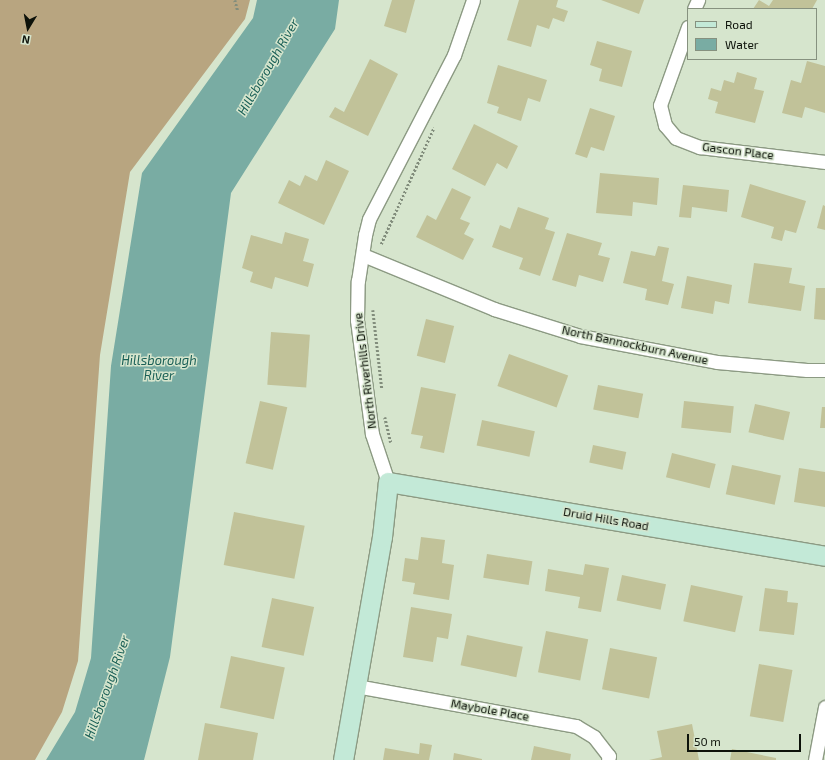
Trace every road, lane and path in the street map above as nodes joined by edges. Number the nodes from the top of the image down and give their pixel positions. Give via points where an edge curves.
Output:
1 (235, 0) edge
2 (473, 0) edge
3 (238, 11) dead end
4 (687, 30) edge
5 (825, 162) edge
6 (363, 255) junction
7 (372, 304) dead end
8 (825, 370) edge
9 (382, 396) dead end
10 (384, 410) dead end
11 (391, 444) dead end
12 (388, 482) junction
13 (825, 556) edge
14 (356, 686) junction
15 (825, 707) edge
16 (343, 760) edge
17 (608, 760) edge
18 (815, 760) edge

1 - 3 path
2 - 6 street, North Riverhills Drive via 454,55 369,219 364,236
4 - 5 street, Gascon Place via 660,106 664,125 676,138 700,146
6 - 8 street, North Bannockburn Avenue via 494,309 580,336 717,362
6 - 12 street, North Riverhills Drive via 358,281 357,320 372,434
7 - 9 path
10 - 11 path
12 - 13 street, Druid Hills Road
12 - 14 street, North Riverhills Drive via 382,537
14 - 16 street, North Riverhills Drive
14 - 17 street, Maybole Place via 576,726 594,736 609,756
15 - 18 street

